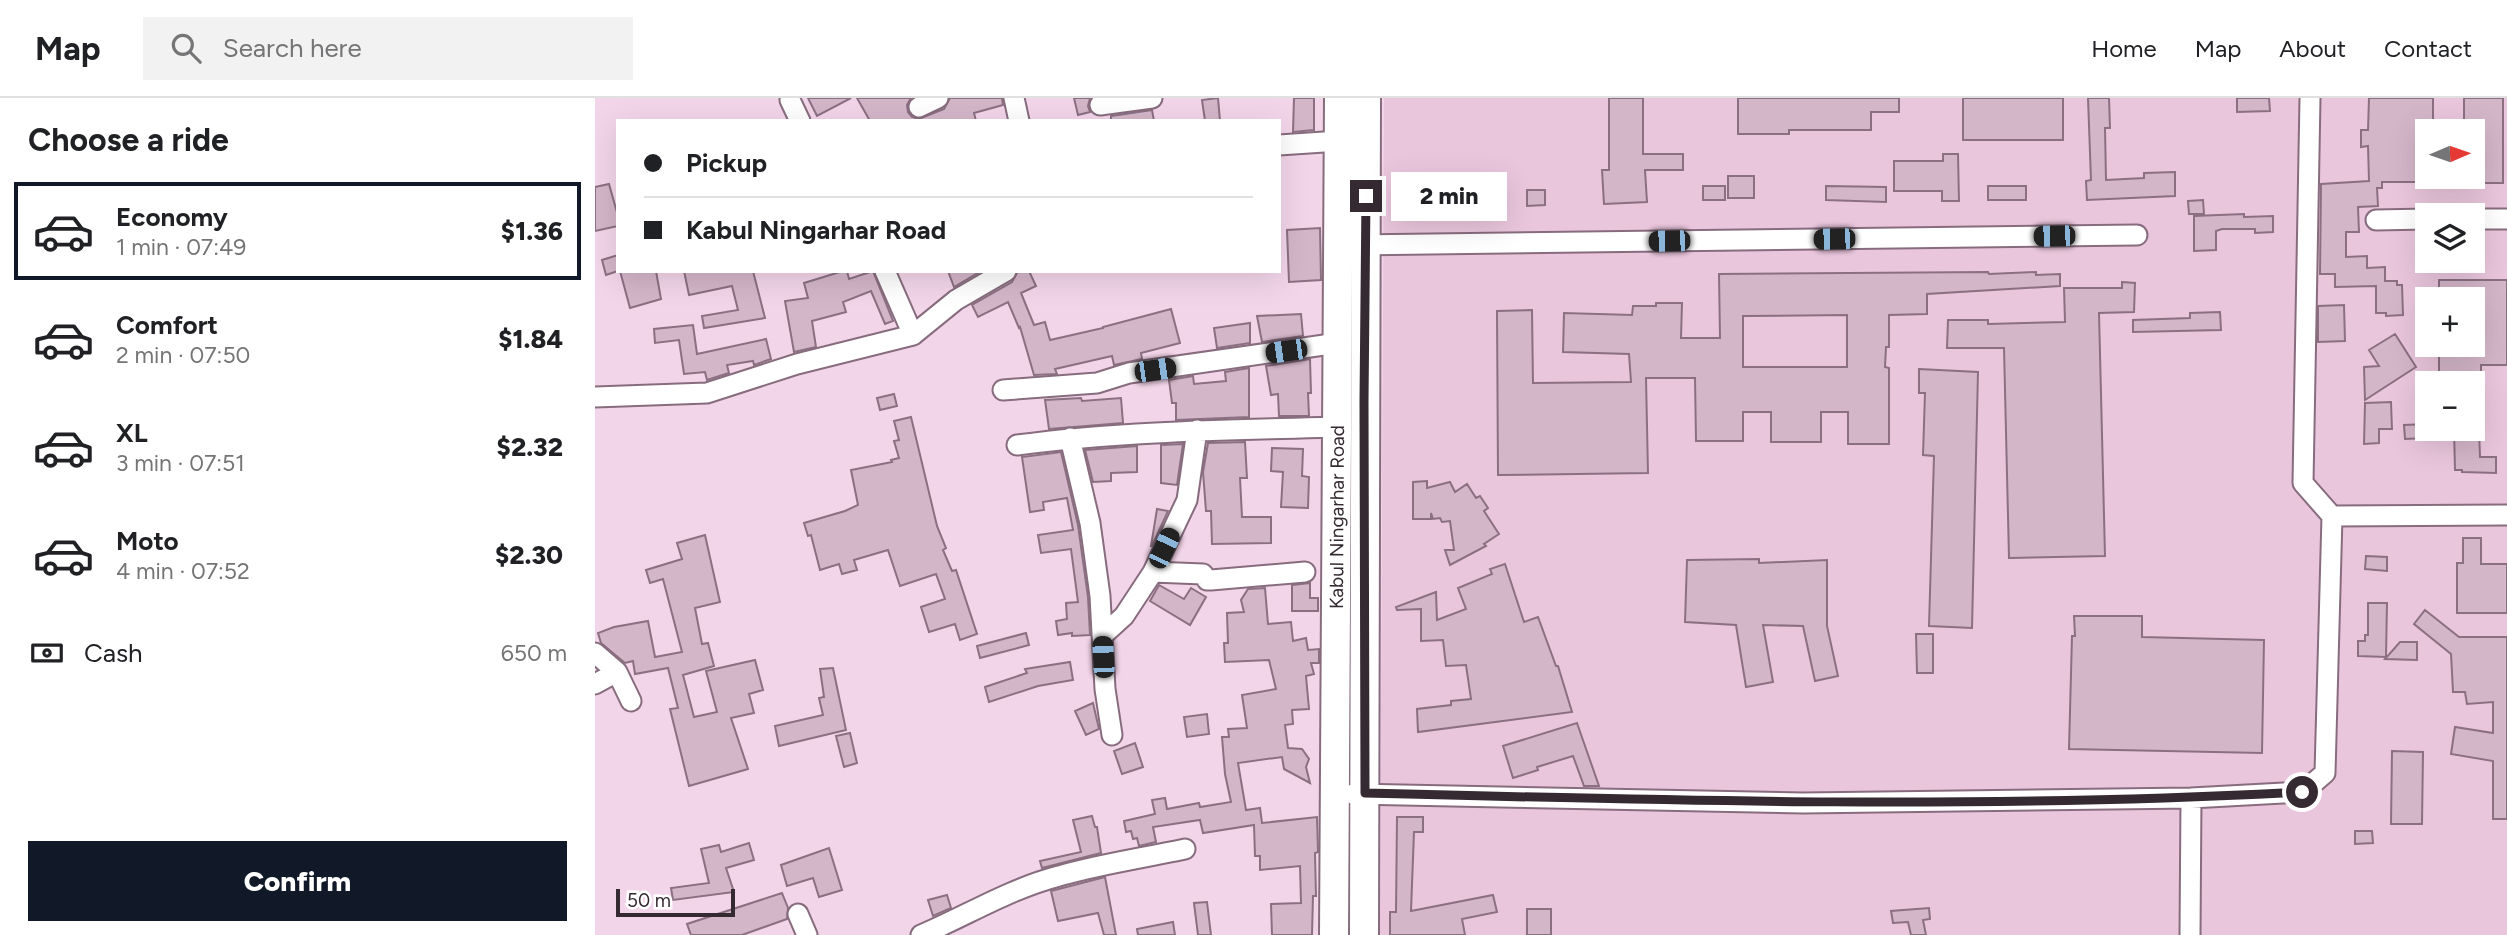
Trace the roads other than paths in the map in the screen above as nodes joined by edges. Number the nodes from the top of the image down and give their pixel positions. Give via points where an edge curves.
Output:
1 (938, 98) edge
2 (1014, 98) edge
3 (1152, 98) edge
4 (1339, 98) edge
5 (1366, 98) edge
6 (2310, 98) edge
7 (790, 100) dead end
8 (1100, 105) dead end
9 (919, 107) dead end
10 (799, 119) edge
11 (1019, 119) edge
12 (1339, 141) junction
13 (1281, 145) edge
14 (2415, 219) edge
15 (2485, 219) edge
16 (2507, 219) edge
17 (2376, 220) dead end
18 (2137, 235) dead end
19 (1352, 245) junction
20 (886, 273) edge
21 (1003, 273) edge
22 (913, 335) junction
23 (1338, 344) junction
24 (1003, 390) dead end
25 (595, 397) edge
26 (1338, 427) junction
27 (1197, 430) junction
28 (1070, 438) junction
29 (1017, 445) dead end
30 (2507, 515) edge
31 (2332, 516) junction
32 (1153, 572) junction
33 (1305, 572) dead end
34 (1102, 636) junction
35 (595, 653) edge
36 (617, 672) junction
37 (595, 684) edge
38 (631, 701) dead end
39 (1112, 735) dead end
40 (1365, 793) junction
41 (1335, 794) junction
42 (2190, 798) junction
43 (1185, 849) dead end
44 (798, 914) dead end
45 (807, 935) edge
46 (921, 935) edge
47 (1334, 935) edge
48 (1364, 935) edge
49 (2190, 935) edge

1 - 9 street
2 - 11 street
3 - 8 street
4 - 12 highway, Kabul Ningarhar Road
5 - 19 highway, Kabul Ningarhar Road
6 - 31 street via 2303,483
7 - 10 street
12 - 13 street
12 - 19 highway, Kabul Ningarhar Road
14 - 17 street
15 - 16 street
18 - 19 street
19 - 23 highway, Kabul Ningarhar Road
19 - 40 highway, Kabul Ningarhar Road via 1364,401
20 - 22 street
21 - 22 street via 956,300
22 - 25 street via 797,364 707,393
23 - 24 street via 1129,373 1097,383
23 - 26 highway, Kabul Ningarhar Road
26 - 27 street
26 - 41 highway, Kabul Ningarhar Road
27 - 28 street
27 - 32 street via 1187,500
28 - 29 street
28 - 34 street via 1090,523
30 - 31 street
31 - 42 street via 2325,773 2302,792
32 - 33 street via 1203,574 1211,580
32 - 34 street via 1124,616
34 - 39 street
35 - 36 street
36 - 37 street
36 - 38 street
40 - 41 street
40 - 42 street via 1803,803
40 - 48 highway, Kabul Ningarhar Road
41 - 47 highway, Kabul Ningarhar Road
42 - 49 street
43 - 46 street via 1058,876 989,901 965,917
44 - 45 street

